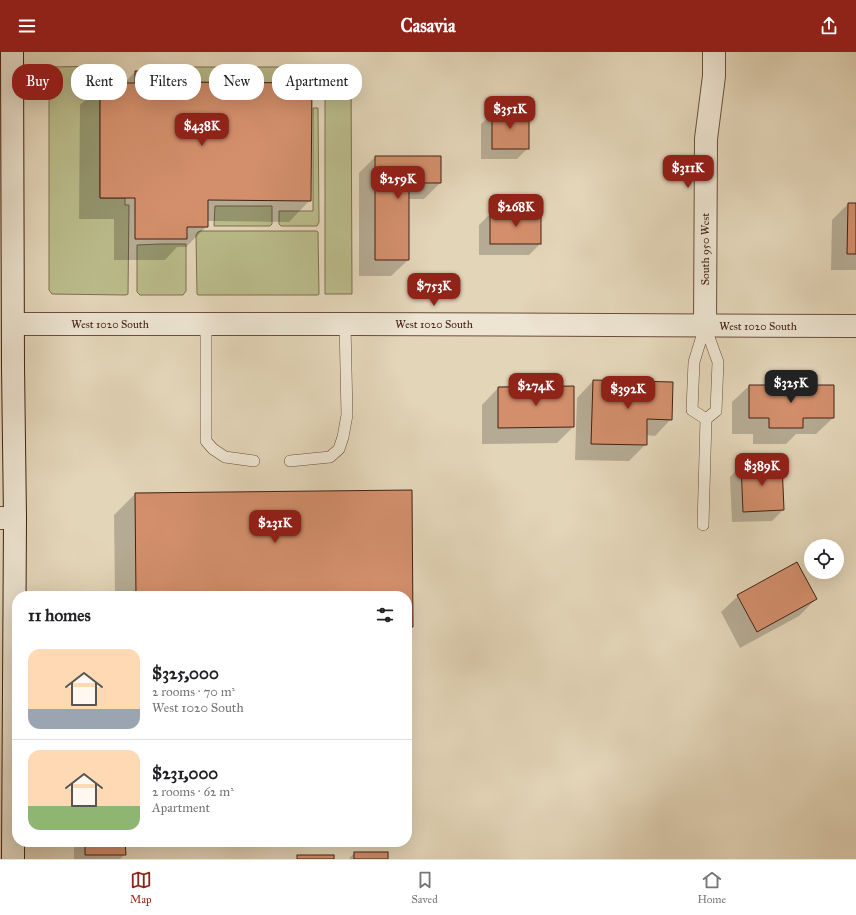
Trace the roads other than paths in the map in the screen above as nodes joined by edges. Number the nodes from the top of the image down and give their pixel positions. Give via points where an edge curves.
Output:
1 (12, 52) edge
2 (714, 52) edge
3 (13, 324) junction
4 (206, 324) junction
5 (345, 324) junction
6 (705, 326) junction
7 (856, 326) edge
8 (706, 419) junction
9 (254, 461) dead end
10 (290, 461) dead end
11 (8, 518) edge
12 (703, 525) dead end
13 (13, 591) edge
14 (13, 847) edge
15 (13, 859) edge

1 - 3 street
2 - 6 street, South 950 West via 714,76 706,139
3 - 4 street, West 1020 South
3 - 11 street
4 - 5 street, West 1020 South
4 - 9 lane via 206,441 224,457
5 - 6 street, West 1020 South
5 - 10 lane via 347,415 339,449 330,457
6 - 7 street, West 1020 South
6 - 8 lane via 718,362 716,411
6 - 8 lane via 694,362 692,410
8 - 12 lane
11 - 13 street
14 - 15 street

